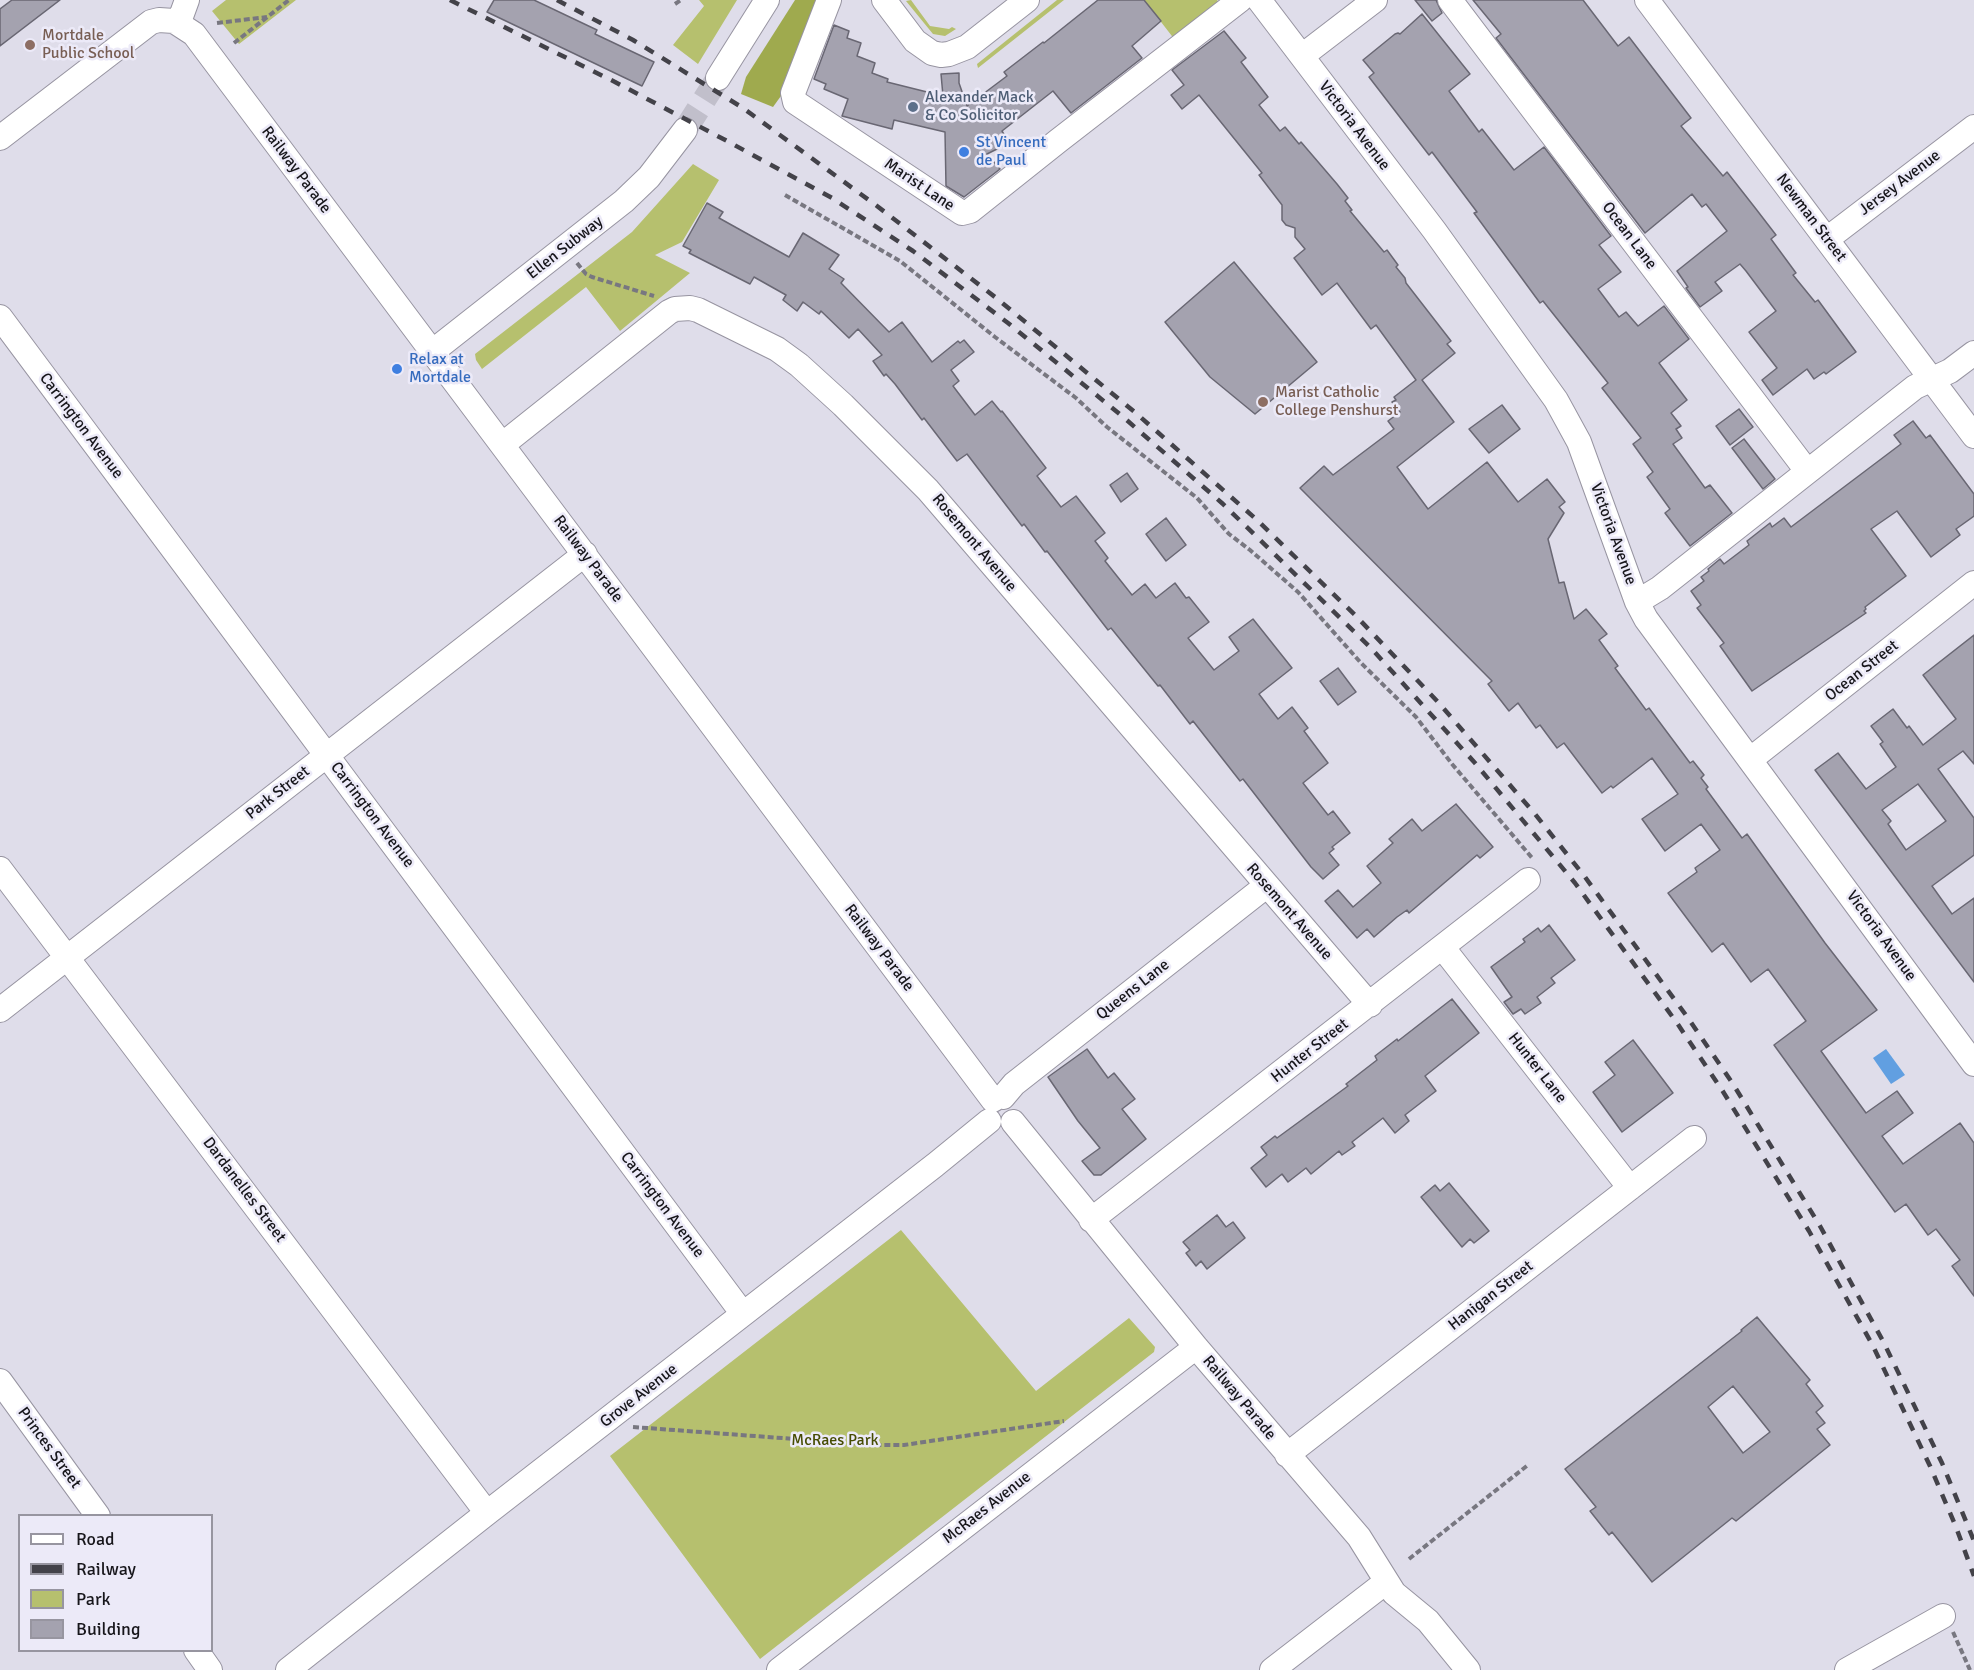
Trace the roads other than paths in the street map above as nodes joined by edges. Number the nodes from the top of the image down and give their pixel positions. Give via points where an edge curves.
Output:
1 (187, 0) edge
2 (767, 0) edge
3 (829, 0) edge
4 (884, 0) edge
5 (1027, 0) edge
6 (1240, 0) edge
7 (1259, 0) edge
8 (1375, 0) edge
9 (1450, 0) edge
10 (1647, 0) edge
11 (179, 22) junction
12 (1302, 56) junction
13 (718, 78) tunnel mouth
14 (1974, 126) edge
15 (685, 130) tunnel mouth
16 (0, 138) edge
17 (1827, 239) junction
18 (0, 317) edge
19 (432, 352) junction
20 (1974, 353) edge
21 (1933, 380) junction
22 (1974, 436) edge
23 (502, 445) junction
24 (1807, 471) junction
25 (585, 554) junction
26 (1974, 583) edge
27 (1637, 602) junction
28 (327, 755) junction
29 (1750, 759) junction
30 (0, 869) edge
31 (1531, 870) road end
32 (1266, 886) junction
33 (1443, 948) junction
34 (68, 957) junction
35 (1370, 1005) junction
36 (0, 1010) edge
37 (1974, 1064) edge
38 (995, 1106) junction
39 (1694, 1138) dead end
40 (1630, 1188) junction
41 (1091, 1220) junction
42 (744, 1314) junction
43 (1196, 1347) junction
44 (0, 1381) edge
45 (1287, 1455) junction
46 (487, 1513) junction
47 (97, 1514) edge
48 (1386, 1582) junction
49 (1943, 1616) road end
50 (197, 1652) edge
51 (210, 1670) edge
52 (288, 1670) edge
53 (779, 1670) edge
54 (1272, 1670) edge
55 (1468, 1670) edge
56 (1847, 1670) edge

1 - 11 street
2 - 13 street
3 - 6 street, Marist Lane via 793,93 795,102 962,213 970,212
4 - 5 street via 915,41 941,55 967,47
7 - 12 street, Victoria Avenue
8 - 12 street
9 - 24 street, Ocean Lane
10 - 17 street, Newman Street
11 - 16 street via 159,20 143,26
11 - 19 street, Railway Parade via 199,39
12 - 27 street, Victoria Avenue via 1556,400 1579,442
14 - 17 street, Jersey Avenue
15 - 19 street, Ellen Subway via 649,177 624,201
17 - 21 street, Newman Street
18 - 28 street, Carrington Avenue
19 - 23 street, Railway Parade
20 - 21 street
21 - 22 street, Newman Street
21 - 24 street via 1916,387
23 - 25 street, Railway Parade
23 - 32 street, Rosemont Avenue via 675,309 698,310 777,349 843,405 928,490
24 - 27 street
25 - 28 street, Park Street
25 - 38 street, Railway Parade
26 - 29 street, Ocean Street
27 - 29 street, Victoria Avenue
28 - 34 street, Park Street
28 - 42 street, Carrington Avenue
29 - 37 street, Victoria Avenue
30 - 34 street, Dardanelles Street
31 - 33 street, Hunter Street
32 - 35 street, Rosemont Avenue
32 - 38 street, Queens Lane via 1014,1084
33 - 35 street, Hunter Street
33 - 40 street, Hunter Lane
34 - 36 street, Park Street
34 - 46 street, Dardanelles Street
35 - 41 street, Hunter Street
38 - 41 street, Railway Parade via 1012,1101 1016,1109 1013,1122
38 - 42 street, Grove Avenue via 935,1165
39 - 40 street, Hanigan Street
40 - 45 street, Hanigan Street
41 - 43 street, Railway Parade
42 - 46 street, Grove Avenue
43 - 45 street, Railway Parade
43 - 53 street, McRaes Avenue
44 - 47 street, Princes Street
45 - 48 street, Railway Parade via 1359,1537
46 - 52 street, Grove Avenue
48 - 54 street
48 - 55 street, Railway Parade via 1428,1621
49 - 56 street
50 - 51 street

